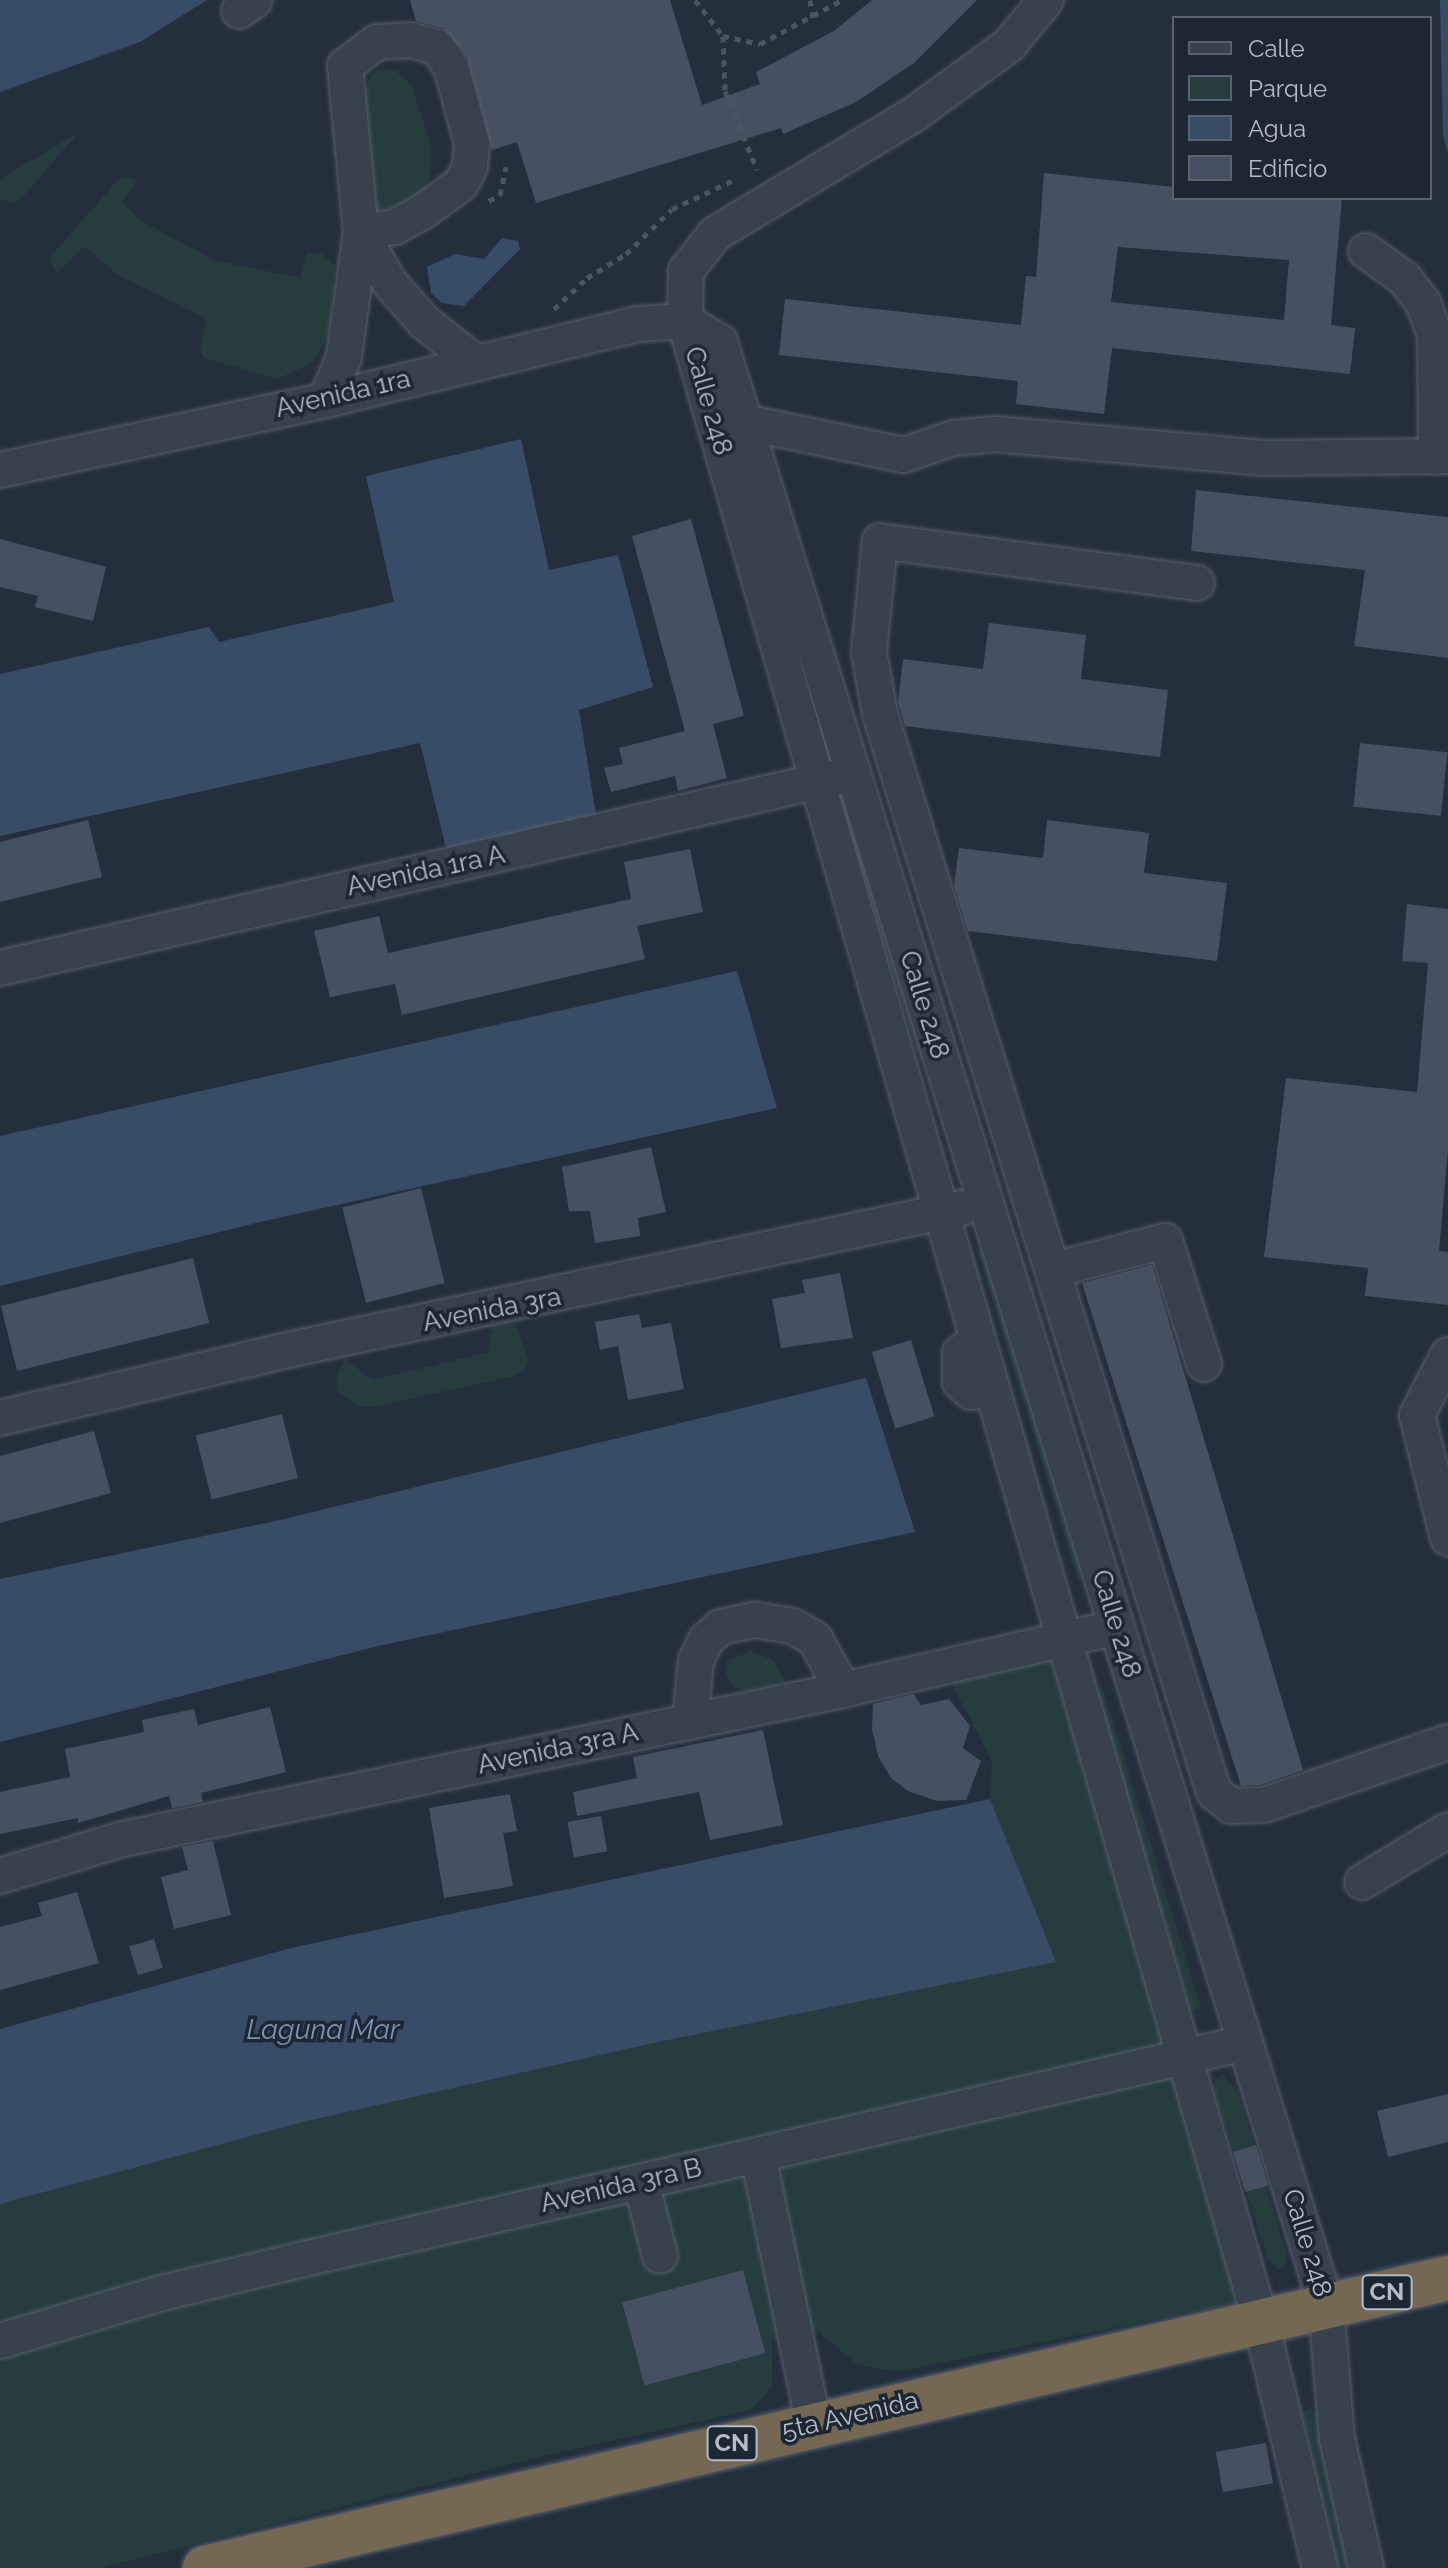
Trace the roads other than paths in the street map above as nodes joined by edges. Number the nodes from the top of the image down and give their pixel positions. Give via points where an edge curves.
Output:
1 (1046, 0) edge
2 (361, 232) junction
3 (1366, 251) dead end
4 (685, 321) junction
5 (475, 362) junction
6 (326, 400) junction
7 (744, 422) junction
8 (1442, 456) edge
9 (0, 470) edge
10 (1197, 583) dead end
11 (853, 773) junction
12 (818, 781) junction
13 (0, 968) edge
14 (985, 1202) junction
15 (941, 1212) junction
16 (1053, 1270) junction
17 (1448, 1355) edge
18 (1204, 1364) dead end
19 (0, 1418) edge
20 (1448, 1538) edge
21 (1117, 1627) junction
22 (1065, 1641) junction
23 (843, 1690) junction
24 (690, 1722) junction
25 (1448, 1742) edge
26 (1448, 1830) edge
27 (0, 1876) edge
28 (1362, 1882) dead end
29 (1245, 2043) junction
30 (1185, 2058) junction
31 (758, 2155) junction
32 (641, 2182) junction
33 (660, 2256) dead end
34 (1448, 2278) edge
35 (1326, 2305) junction
36 (1260, 2319) junction
37 (0, 2341) edge
38 (814, 2425) junction
39 (205, 2568) edge
40 (1320, 2568) edge
41 (1366, 2568) edge

1 - 4 street via 1009,45 913,115 715,234 686,271
2 - 2 street via 395,227 461,184 470,167 472,143 451,67 437,47 411,40 377,42 345,66
2 - 5 street via 389,282 424,322
2 - 6 street via 344,357
3 - 8 street via 1405,279 1423,303 1435,334
4 - 5 street, Avenida 1ra via 637,324
4 - 7 street, Calle 248 via 720,342
4 - 12 street, Calle 248
5 - 6 street, Avenida 1ra
6 - 9 street, Avenida 1ra
7 - 8 street via 904,455 953,438 995,434 1264,458
7 - 11 street, Calle 248
10 - 16 street via 880,541 869,652 880,714
11 - 12 street, Avenida 1ra A
11 - 14 street, Calle 248
12 - 13 street, Avenida 1ra A
12 - 15 street, Calle 248
14 - 15 street, Avenida 3ra
14 - 21 street, Calle 248
15 - 19 street, Avenida 3ra via 283,1351
15 - 22 street, Calle 248
16 - 18 street via 1165,1241
16 - 25 street via 1214,1792 1231,1806 1264,1805
17 - 20 street via 1417,1415
21 - 22 street, Avenida 3ra A
21 - 29 street, Calle 248
22 - 23 street, Avenida 3ra A
22 - 30 street, Calle 248
23 - 24 street, Avenida 3ra A
23 - 24 street via 815,1639 792,1626 755,1620 721,1627 706,1640 696,1661
24 - 27 street, Avenida 3ra A via 123,1839
26 - 28 street
29 - 30 street, Avenida 3ra B
29 - 35 street, Calle 248
30 - 31 street, Avenida 3ra B
30 - 36 street, Calle 248
31 - 32 street, Avenida 3ra B
31 - 38 street
32 - 33 street
32 - 37 street, Avenida 3ra B via 162,2293
34 - 35 highway, 5ta Avenida / CN
35 - 36 highway, 5ta Avenida / CN
35 - 41 street, Calle 248 via 1337,2438
36 - 38 highway, 5ta Avenida / CN
36 - 40 street, Calle 248
38 - 39 highway, 5ta Avenida / CN

